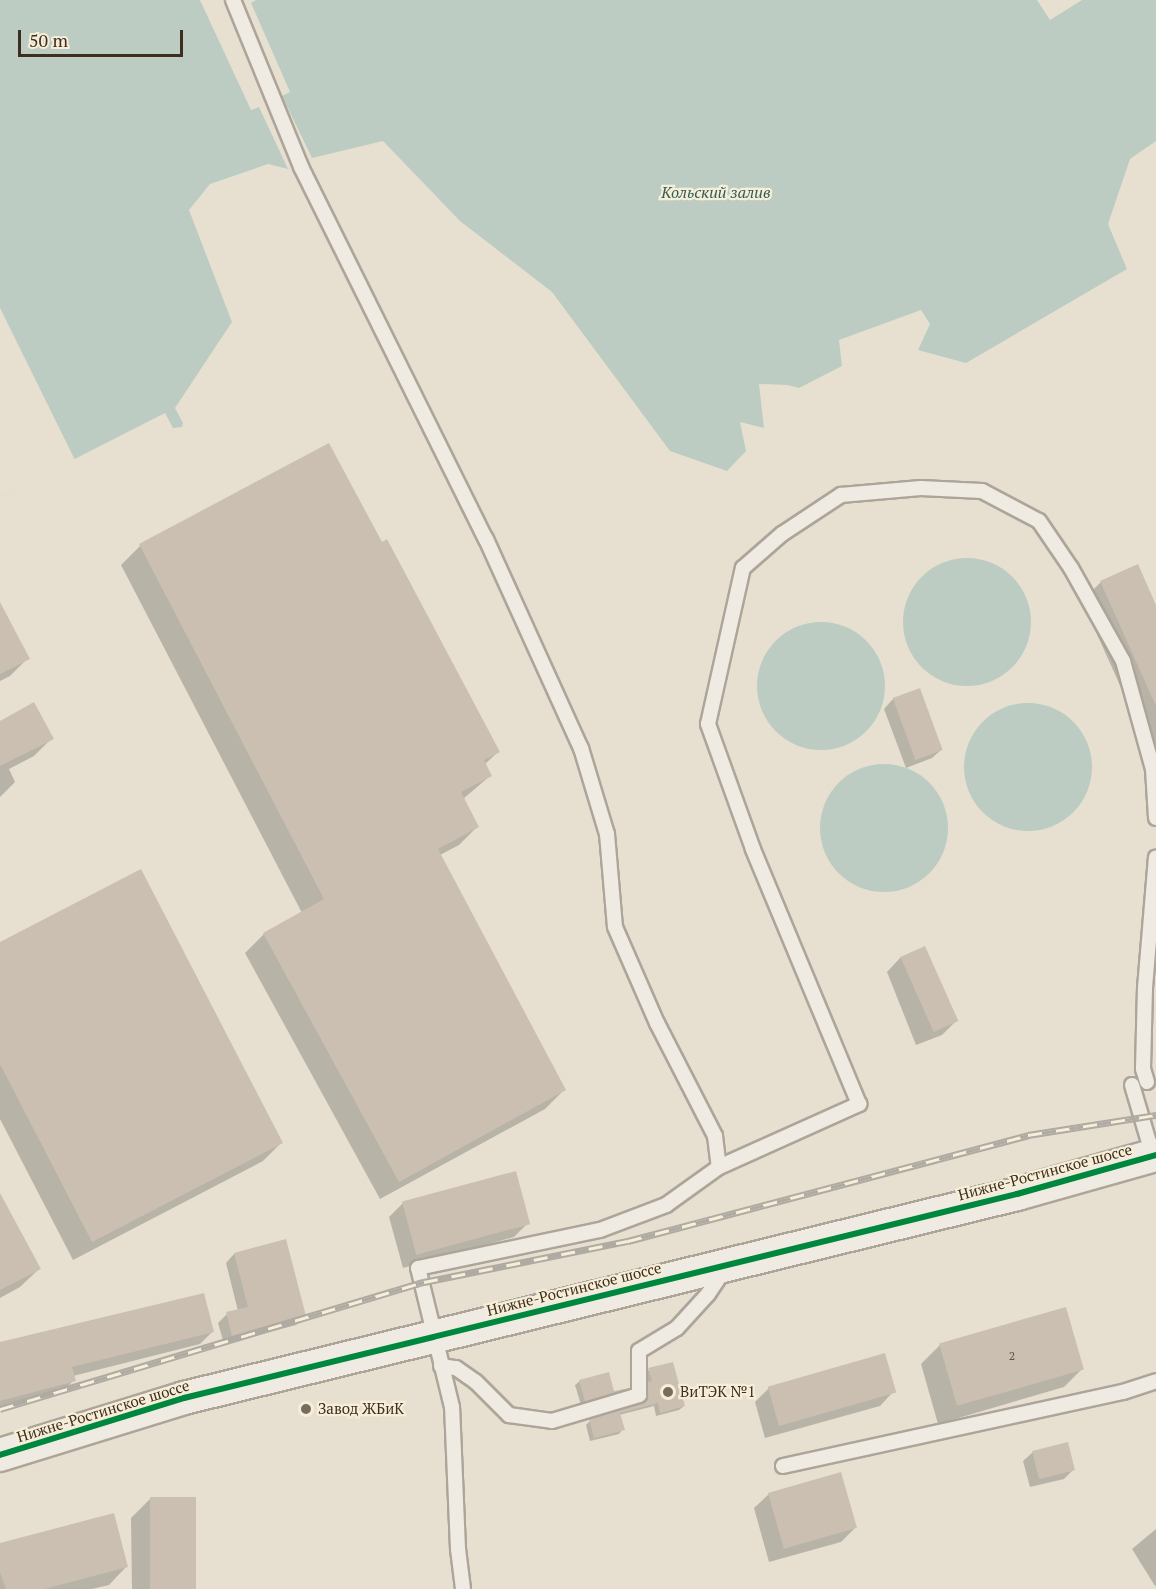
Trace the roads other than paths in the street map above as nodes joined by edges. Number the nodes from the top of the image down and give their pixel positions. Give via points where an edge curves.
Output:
1 (233, 0) edge
2 (1156, 819) edge
3 (1156, 857) edge
4 (1147, 1082) dead end
5 (1132, 1085) dead end
6 (1155, 1157) edge
7 (719, 1167) junction
8 (728, 1264) junction
9 (433, 1336) junction
10 (441, 1366) junction
11 (1156, 1381) edge
12 (0, 1455) edge
13 (783, 1466) dead end
14 (463, 1589) edge

1 - 7 lane via 301,167 486,538 581,748 607,834 615,927 657,1023 715,1136
2 - 7 lane via 1153,768 1123,661 1071,568 1039,521 982,491 921,488 841,495 782,534 743,568 708,724 753,849 859,1104
3 - 4 lane via 1145,988 1143,1070
5 - 6 lane
6 - 8 street, Нижне-Ростинское шоссе
7 - 9 lane via 666,1205 600,1230 418,1268
8 - 9 street, Нижне-Ростинское шоссе
8 - 10 lane via 708,1294 677,1328 639,1351 639,1395 552,1421 509,1415 476,1382 456,1368
9 - 10 lane
9 - 12 street, Нижне-Ростинское шоссе via 184,1398
10 - 14 lane via 452,1407
11 - 13 lane via 1123,1392

